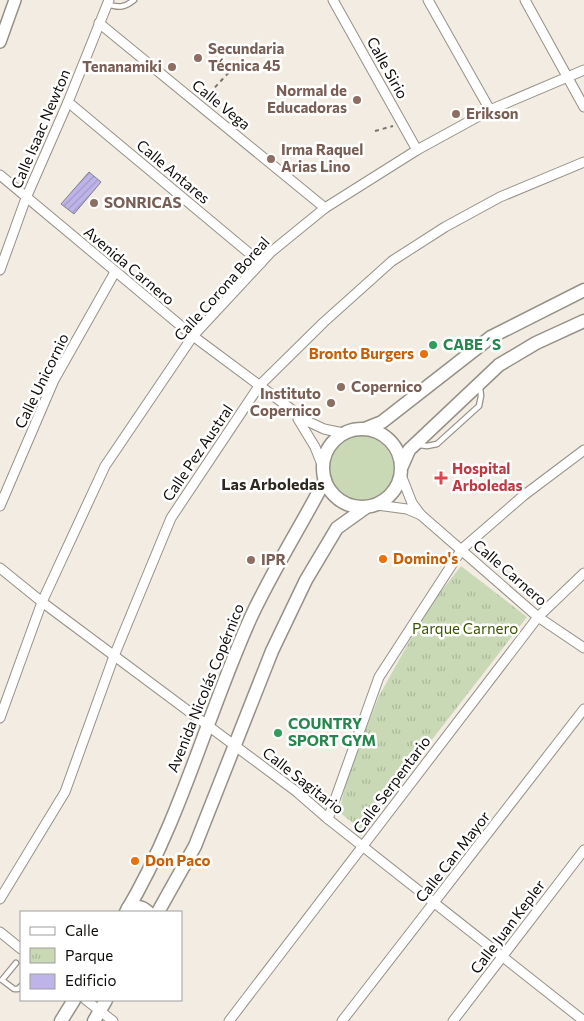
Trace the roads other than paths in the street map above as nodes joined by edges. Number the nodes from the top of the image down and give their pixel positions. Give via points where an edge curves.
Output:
1 (16, 0) edge
2 (134, 0) edge
3 (333, 0) edge
4 (428, 0) edge
5 (525, 0) edge
6 (108, 2) edge
7 (99, 23) junction
8 (0, 42) edge
9 (584, 70) edge
10 (568, 77) junction
11 (68, 102) junction
12 (584, 107) edge
13 (490, 110) junction
14 (417, 150) junction
15 (584, 162) edge
16 (0, 175) edge
17 (26, 198) junction
18 (325, 208) junction
19 (261, 263) junction
20 (0, 270) edge
21 (115, 272) junction
22 (584, 290) edge
23 (584, 321) edge
24 (193, 336) junction
25 (259, 386) junction
26 (292, 410) junction
27 (367, 428) junction
28 (343, 433) junction
29 (584, 450) edge
30 (323, 467) junction
31 (402, 471) junction
32 (325, 480) junction
33 (0, 506) edge
34 (371, 506) junction
35 (421, 515) junction
36 (462, 550) junction
37 (0, 568) edge
38 (584, 573) edge
39 (42, 602) junction
40 (538, 617) junction
41 (584, 648) edge
42 (114, 656) junction
43 (584, 708) edge
44 (0, 718) edge
45 (208, 724) junction
46 (234, 745) junction
47 (328, 819) junction
48 (363, 846) junction
49 (584, 850) edge
50 (0, 900) edge
51 (435, 902) junction
52 (127, 910) edge
53 (147, 911) edge
54 (159, 911) edge
55 (0, 932) edge
56 (20, 948) edge
57 (503, 956) junction
58 (16, 963) dead end
59 (20, 987) edge
60 (73, 1001) edge
61 (87, 1001) edge
62 (100, 1010) edge
63 (583, 1019) edge
64 (60, 1021) edge
65 (113, 1021) edge
66 (229, 1021) edge
67 (342, 1021) edge
68 (453, 1021) edge

1 - 8 street
2 - 6 lane via 119,8
3 - 14 street, Calle Sirio
4 - 13 street
5 - 10 street
6 - 7 street, Calle Isaac Newton
7 - 11 street, Calle Isaac Newton
7 - 18 street, Calle Vega
9 - 10 street, Calle Corona Boreal
10 - 12 street
10 - 13 street, Calle Corona Boreal
11 - 17 street, Calle Isaac Newton
11 - 19 street, Calle Antares
13 - 14 street, Calle Corona Boreal
14 - 18 street, Calle Corona Boreal
15 - 25 street, Calle Pez Austral via 500,197 392,261
16 - 17 street, Avenida Carnero
17 - 20 street, Calle Isaac Newton
17 - 21 street, Avenida Carnero
18 - 19 street, Calle Corona Boreal
19 - 24 street, Calle Corona Boreal
21 - 24 street, Avenida Carnero
21 - 33 street, Calle Unicornio via 54,380
22 - 27 main road via 491,337 382,422
23 - 31 main road via 499,365 409,450
24 - 25 street, Avenida Carnero
24 - 39 street, Calle Corona Boreal via 105,466
25 - 26 street, Avenida Carnero
25 - 42 street, Calle Pez Austral via 171,518
26 - 28 street, Avenida Carnero via 324,429
26 - 30 street, Avenida Carnero via 315,446
27 - 28 main road
27 - 31 main road via 381,432 392,441 399,453
28 - 30 main road via 332,442 325,454
29 - 36 street via 523,496
30 - 32 main road
31 - 34 main road via 395,490 384,501
31 - 35 street, Calle Carnero via 412,503
32 - 34 main road via 340,501 352,506
32 - 45 main road, Avenida Nicolás Copérnico via 251,617
34 - 35 street, Calle Carnero
34 - 46 main road via 338,528 306,580 272,651
35 - 36 street, Calle Carnero
36 - 40 street, Calle Carnero
36 - 47 street via 379,677
37 - 39 street, Calle Sagitario
38 - 40 street, Calle Serpentario
39 - 42 street, Calle Sagitario
39 - 44 street, Calle Corona Boreal
40 - 41 street, Calle Carnero
40 - 48 street, Calle Serpentario
42 - 45 street, Calle Sagitario
42 - 50 street, Calle Pez Austral via 64,792
43 - 51 street, Calle Can Mayor
45 - 46 street, Calle Sagitario
45 - 52 main road, Avenida Nicolás Copérnico via 166,836
46 - 47 street, Calle Sagitario
46 - 54 main road via 195,846
47 - 48 street, Calle Sagitario
48 - 51 street, Calle Sagitario
48 - 66 street, Calle Serpentario
49 - 57 street, Calle Juan Kepler
51 - 57 street, Calle Sagitario
51 - 67 street, Calle Can Mayor
52 - 53 main road via 135,906
55 - 56 street
57 - 63 street, Calle Sagitario
57 - 68 street, Calle Juan Kepler
58 - 59 lane via 2,980 14,990
60 - 64 main road
61 - 62 street
62 - 65 street

